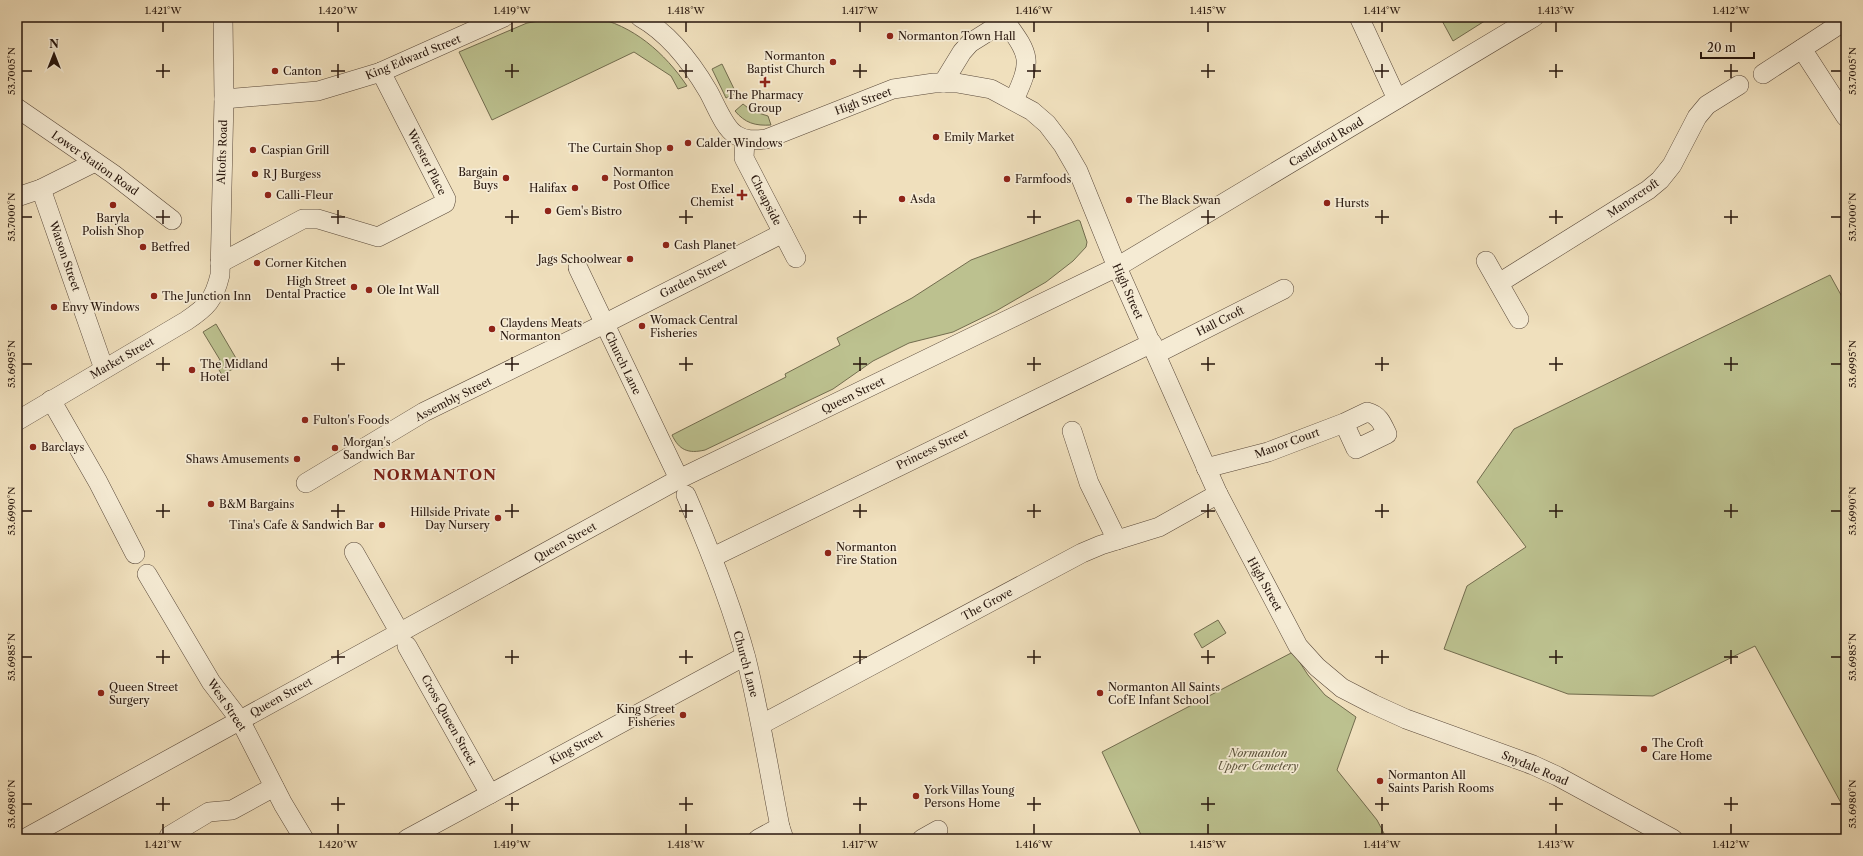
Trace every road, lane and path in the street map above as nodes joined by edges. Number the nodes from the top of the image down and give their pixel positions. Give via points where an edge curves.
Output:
1 (223, 17) edge
2 (504, 17) edge
3 (640, 17) edge
4 (1359, 17) edge
5 (1534, 17) edge
6 (1006, 19) edge
7 (1846, 20) edge
8 (1802, 49) junction
9 (381, 72) junction
10 (1763, 74) dead end
11 (943, 83) junction
12 (1738, 85) dead end
13 (224, 99) junction
14 (1397, 99) junction
15 (1014, 100) junction
16 (17, 108) edge
17 (1846, 117) edge
18 (745, 140) junction
19 (95, 162) junction
20 (41, 189) junction
21 (17, 197) edge
22 (172, 220) dead end
23 (783, 233) junction
24 (796, 258) dead end
25 (1486, 261) dead end
26 (220, 262) junction
27 (1117, 267) junction
28 (578, 268) dead end
29 (1499, 283) junction
30 (217, 287) joint
31 (1284, 289) dead end
32 (1519, 319) dead end
33 (604, 324) junction
34 (1154, 348) junction
35 (104, 369) junction
36 (51, 400) junction
37 (17, 421) edge
38 (1344, 423) dead end
39 (1072, 431) dead end
40 (1206, 468) junction
41 (306, 483) dead end
42 (683, 487) junction
43 (1218, 494) junction
44 (1117, 540) junction
45 (354, 552) dead end
46 (135, 554) dead end
47 (713, 557) junction
48 (147, 574) dead end
49 (404, 640) junction
50 (746, 656) junction
51 (1391, 712) joint
52 (240, 720) junction
53 (762, 724) junction
54 (274, 787) junction
55 (490, 794) junction
56 (782, 833) edge
57 (169, 836) dead end
58 (24, 839) edge
59 (304, 839) edge
60 (407, 839) edge
61 (758, 839) edge
62 (1673, 839) edge

1 - 13 street, Altofts Road
2 - 9 street, King Edward Street
3 - 18 street via 678,46 707,89 729,129
4 - 14 street
5 - 14 street, Castleford Road
6 - 11 street via 966,47
6 - 15 street via 1026,53 1024,79
7 - 8 street
8 - 10 street
8 - 17 street
9 - 13 street, King Edward Street via 318,92
9 - 26 street, Wrester Place via 446,199 445,203 378,237 318,219 303,219
11 - 15 street, High Street via 991,89
11 - 18 street, High Street via 893,89 766,139
12 - 29 street, Manorcroft via 1707,105 1697,117 1672,165 1654,185
13 - 26 street, Altofts Road
14 - 27 street, Castleford Road
15 - 27 street, High Street via 1047,124 1063,145 1078,171
16 - 19 street, Lower Station Road
18 - 23 street, Cheapside via 744,158
19 - 20 street
19 - 22 street, Lower Station Road
20 - 21 street
20 - 35 street, Watson Street
23 - 24 street, Cheapside
23 - 33 street, Garden Street
25 - 29 street
26 - 30 street, Altofts Road
27 - 34 street, High Street
27 - 42 street, Queen Street
28 - 33 street, Church Lane
29 - 32 street
30 - 35 street, Market Street via 205,308
31 - 34 street, Hall Croft
33 - 41 street, Assembly Street via 424,412
33 - 42 street, Church Lane
34 - 40 street, High Street
34 - 47 street, Princess Street
35 - 36 street, Market Street
36 - 37 street, Market Street
36 - 46 street
38 - 40 street, Manor Court via 1268,452
39 - 44 street via 1089,483
40 - 43 street, High Street
42 - 47 street, Church Lane
42 - 49 street, Queen Street
43 - 44 street, The Grove via 1159,527
43 - 51 street, High Street via 1298,646 1317,668 1342,688
44 - 53 street, The Grove via 1082,553
45 - 49 street, Cross Queen Street
47 - 50 street, Church Lane
48 - 52 street, West Street via 211,682
49 - 52 street, Queen Street
49 - 55 street, Cross Queen Street
50 - 53 street, Church Lane
50 - 55 street, King Street
51 - 62 street, Snydale Road via 1539,768
52 - 54 street, West Street
52 - 58 street, Queen Street
53 - 56 street, Church Lane
54 - 57 street via 232,810 209,812
54 - 59 street, West Street
55 - 60 street, King Street
56 - 61 street

